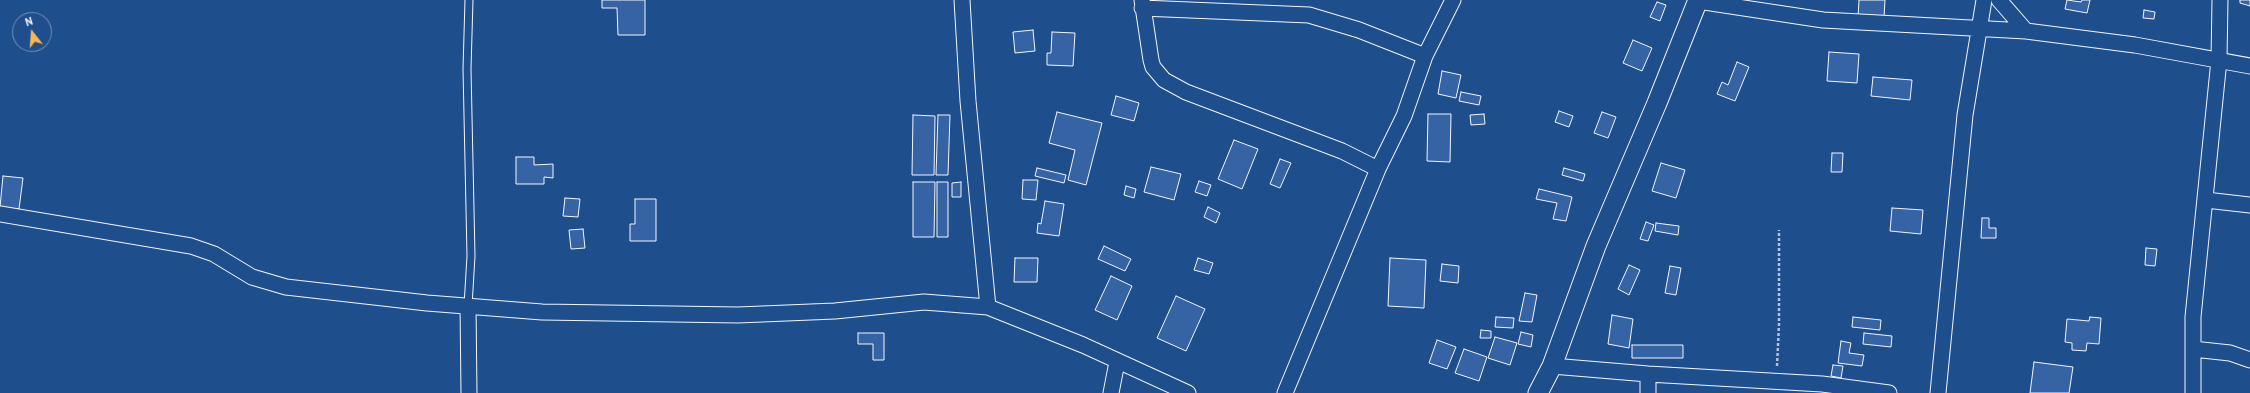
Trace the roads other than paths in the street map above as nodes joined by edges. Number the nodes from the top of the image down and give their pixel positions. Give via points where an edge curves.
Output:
1 (469, 0) edge
2 (962, 0) edge
3 (1453, 0) edge
4 (1984, 0) edge
5 (1999, 0) edge
6 (2220, 0) edge
7 (1698, 1) edge
8 (1142, 4) edge
9 (1979, 27) junction
10 (2026, 31) junction
11 (1424, 56) junction
12 (2219, 60) junction
13 (2250, 66) edge
14 (1378, 169) junction
15 (2206, 200) junction
16 (2250, 205) edge
17 (0, 214) edge
18 (468, 306) junction
19 (988, 307) junction
20 (2193, 349) junction
21 (2250, 360) edge
22 (1117, 362) junction
23 (1552, 366) junction
24 (1648, 374) junction
25 (469, 393) edge
26 (1111, 393) edge
27 (1188, 393) edge
28 (1284, 393) edge
29 (1538, 393) edge
30 (1648, 393) edge
31 (1889, 393) edge
32 (1938, 393) edge
33 (2193, 393) edge

1 - 18 lane
2 - 19 street via 968,101
3 - 11 street
4 - 9 street
5 - 10 street
6 - 12 street
7 - 9 street via 1823,20
7 - 23 street via 1596,246
8 - 11 street via 1310,15 1359,30
8 - 14 street via 1150,60 1155,71 1164,80 1186,92 1342,151
9 - 10 street
9 - 32 street via 1965,115
10 - 12 street via 2134,44
11 - 14 street via 1404,116
12 - 13 street
12 - 15 street
14 - 28 street
15 - 16 street
15 - 20 street via 2193,317
17 - 18 street via 192,246 214,254 252,277 286,287
18 - 19 street via 542,312 738,315 835,311 924,302
18 - 25 street
19 - 22 street via 1032,323
20 - 21 street via 2230,353
20 - 33 street
22 - 26 street
22 - 27 street
23 - 24 street
23 - 29 street
24 - 30 street
24 - 31 street via 1822,384

